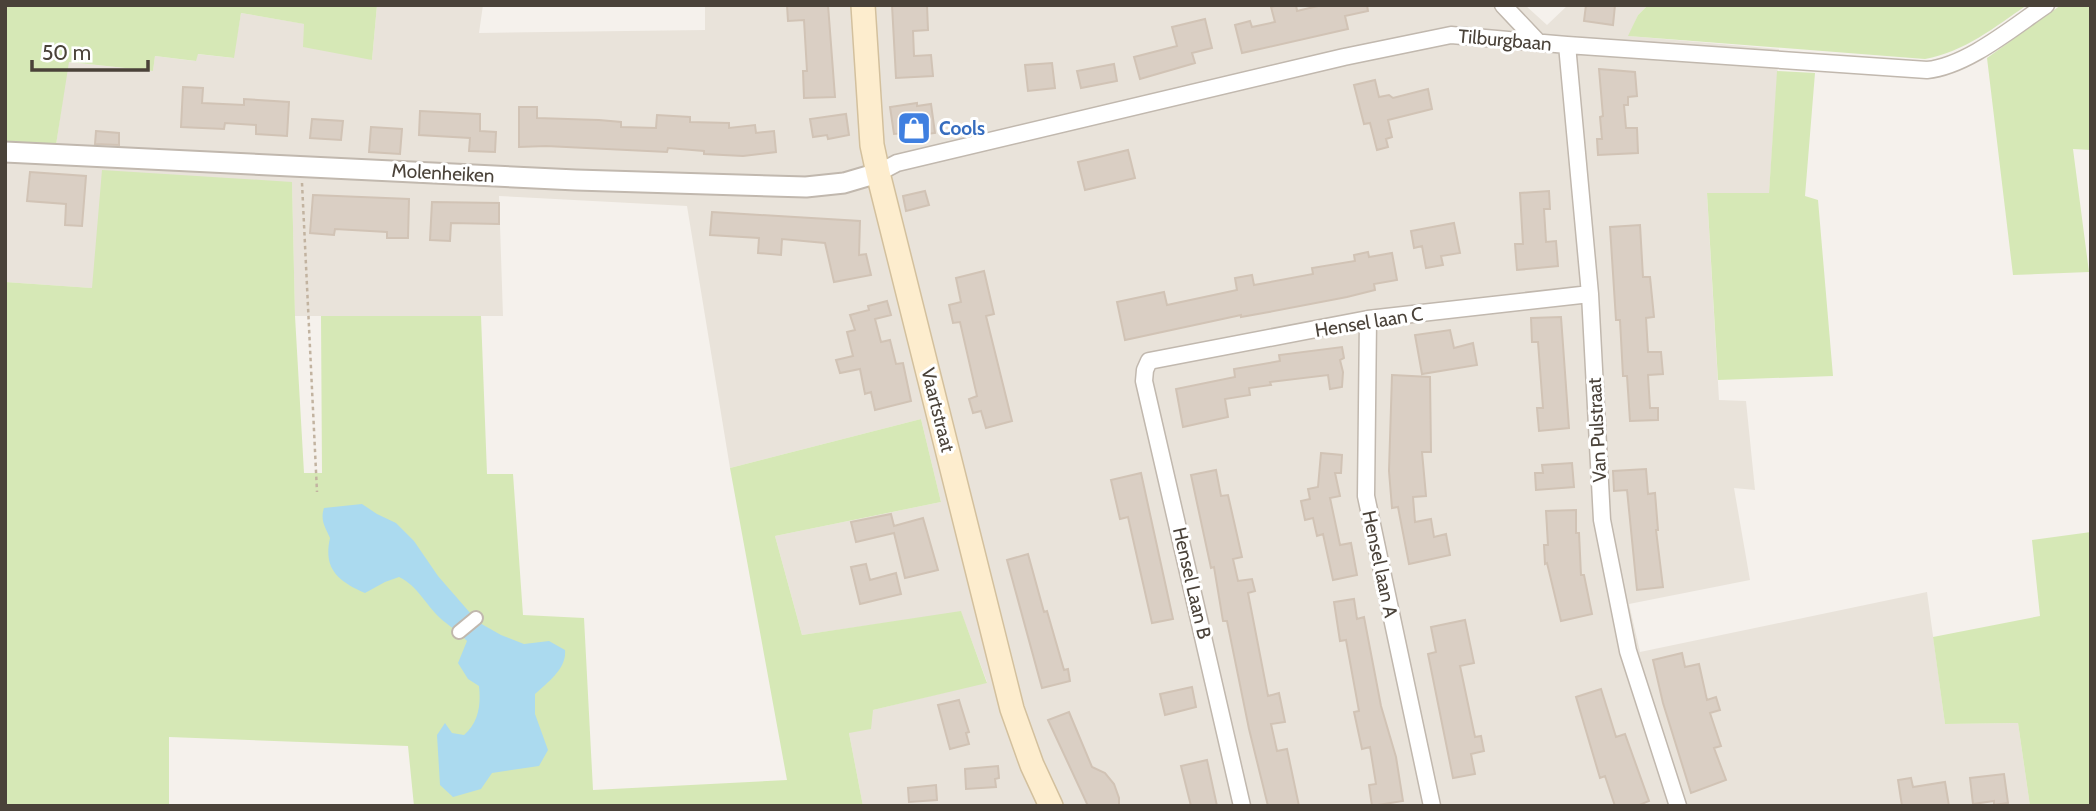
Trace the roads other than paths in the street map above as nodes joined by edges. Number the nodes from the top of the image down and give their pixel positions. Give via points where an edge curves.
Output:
1 (863, 5) edge
2 (1503, 5) edge
3 (2046, 5) edge
4 (1538, 42) junction
5 (1567, 45) junction
6 (5, 152) edge
7 (878, 173) junction
8 (1590, 293) junction
9 (1368, 319) junction
10 (1149, 361) joint
11 (475, 618) dead end
12 (459, 632) dead end
13 (1051, 806) edge
14 (1242, 806) edge
15 (1432, 806) edge
16 (1678, 806) edge

1 - 7 main road, Vaartstraat
2 - 4 street
3 - 5 street, Tilburgbaan via 1975,52 1944,68 1927,70
4 - 5 street, Tilburgbaan
4 - 7 street, Tilburgbaan via 1438,37 897,163
5 - 8 street, Van Pulstraat
6 - 7 street, Molenheiken via 806,187
7 - 13 main road, Vaartstraat via 1012,709
8 - 9 street, Hensel laan C
8 - 16 street, Van Pulstraat via 1602,520 1628,651
9 - 10 street, Hensel laan C
9 - 15 street, Hensel laan A via 1366,496
10 - 14 street, Hensel Laan B via 1144,381
11 - 12 street

